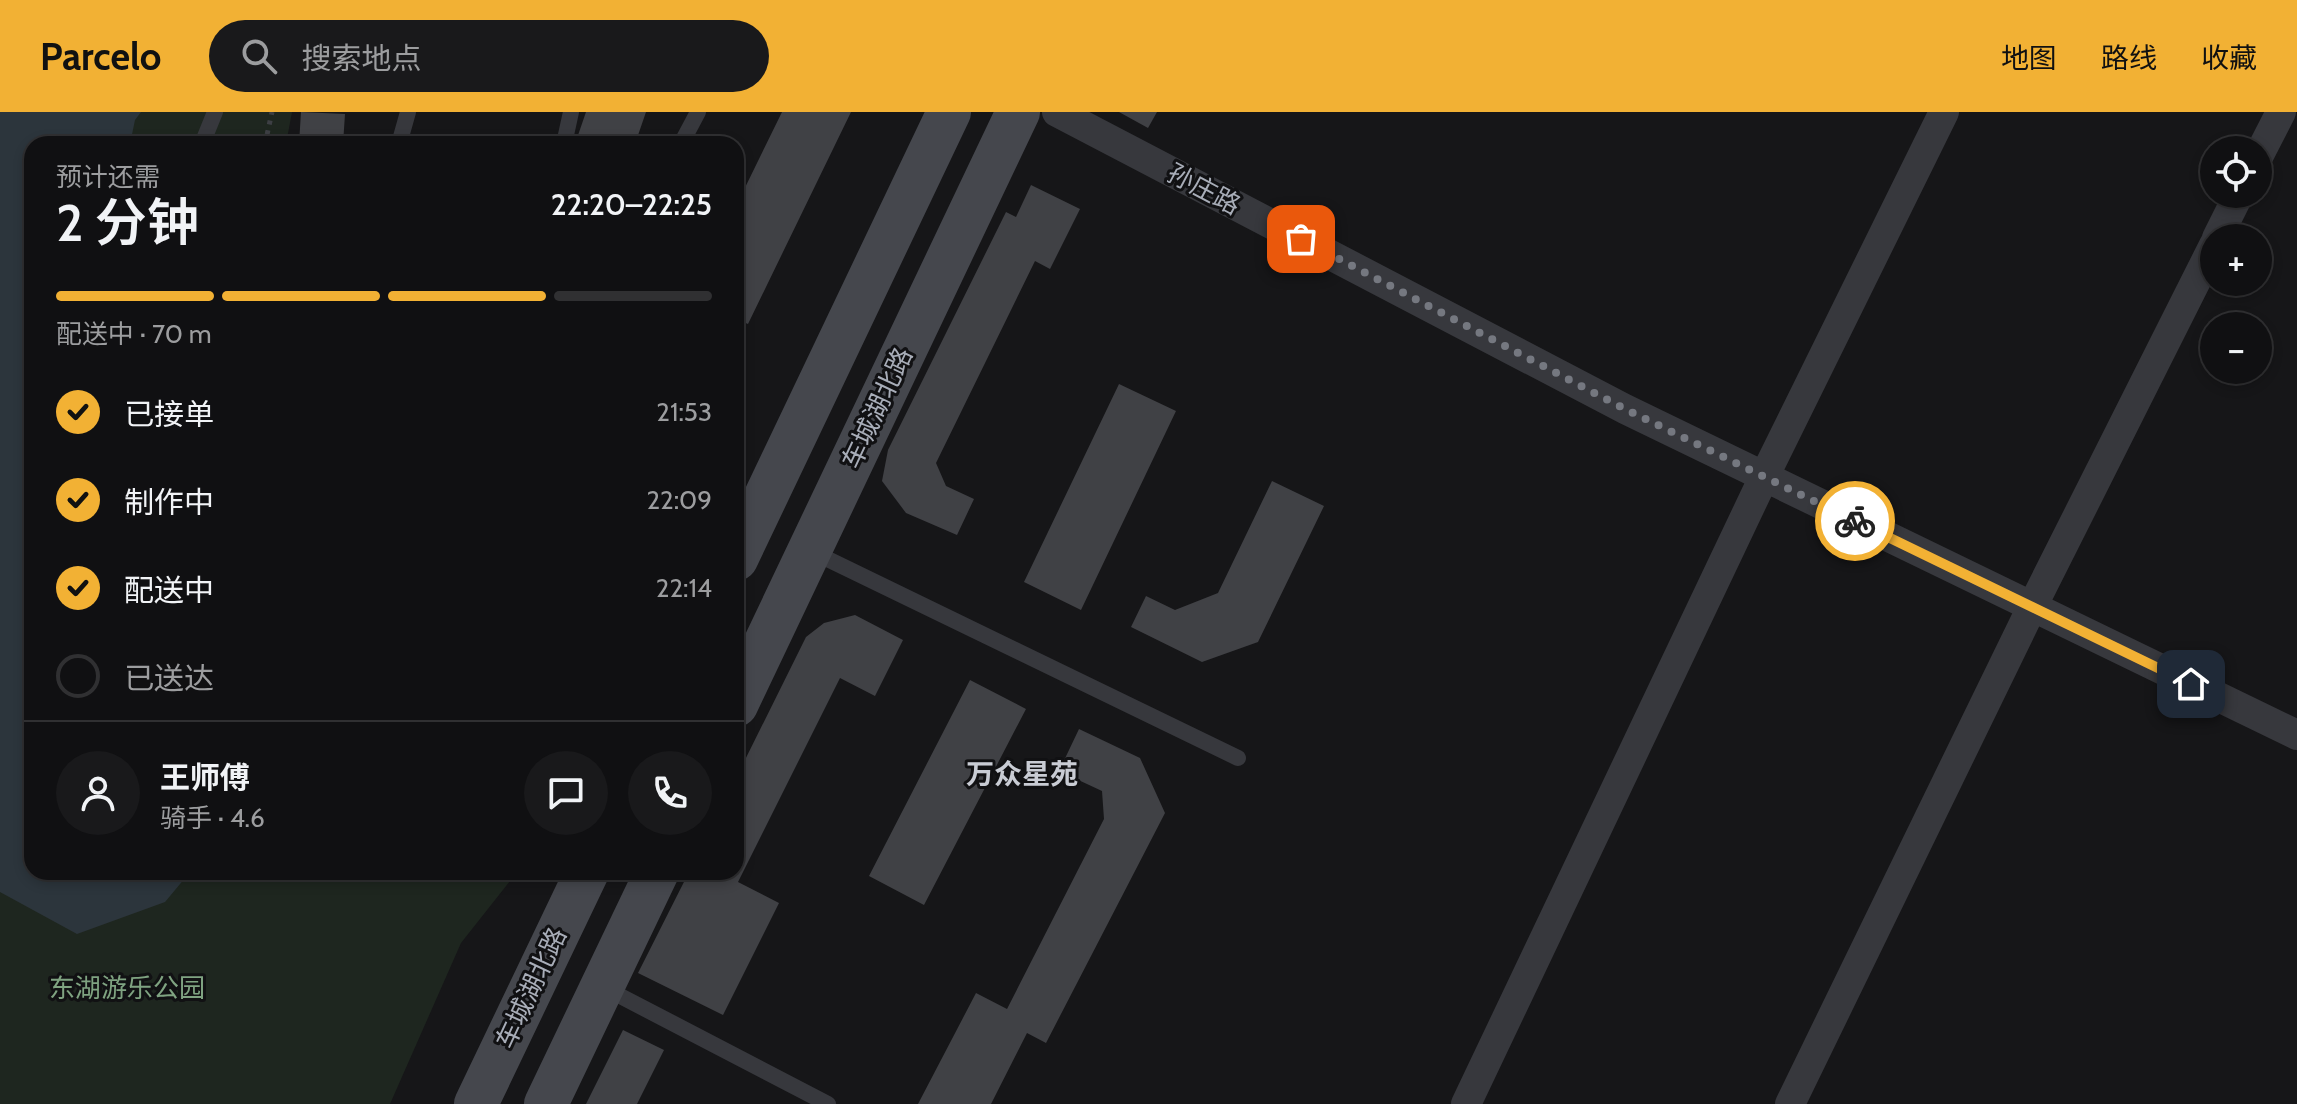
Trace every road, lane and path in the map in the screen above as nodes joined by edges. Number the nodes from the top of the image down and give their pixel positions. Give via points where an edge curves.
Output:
1 (215, 112) edge
2 (272, 112) edge
3 (408, 112) edge
4 (571, 112) edge
5 (698, 112) edge
6 (949, 112) edge
7 (1018, 112) edge
8 (1057, 112) edge
9 (1944, 112) edge
10 (2281, 112) edge
11 (205, 136) edge
12 (267, 136) edge
13 (401, 136) edge
14 (566, 136) edge
15 (685, 136) edge
16 (2269, 136) edge
17 (2200, 273) edge
18 (1764, 477) junction
19 (744, 542) edge
20 (809, 551) junction
21 (2032, 607) junction
22 (744, 688) edge
23 (2297, 735) edge
24 (1238, 758) dead end
25 (583, 880) edge
26 (653, 880) edge
27 (602, 986) junction
28 (476, 1104) edge
29 (546, 1104) edge
30 (828, 1104) edge
31 (1466, 1104) edge
32 (1790, 1104) edge

1 - 11 lane
2 - 12 path
3 - 13 lane
4 - 14 lane
5 - 15 lane
6 - 19 main road
7 - 20 main road, 车城湖北路
8 - 18 street, 孙庄路
9 - 18 street
10 - 16 street
17 - 21 street
18 - 21 street, 孙庄路
18 - 31 street
20 - 22 main road, 车城湖北路
20 - 24 lane
21 - 23 street, 孙庄路
21 - 32 street
25 - 28 main road, 车城湖北路
26 - 27 main road
27 - 29 main road
27 - 30 lane

